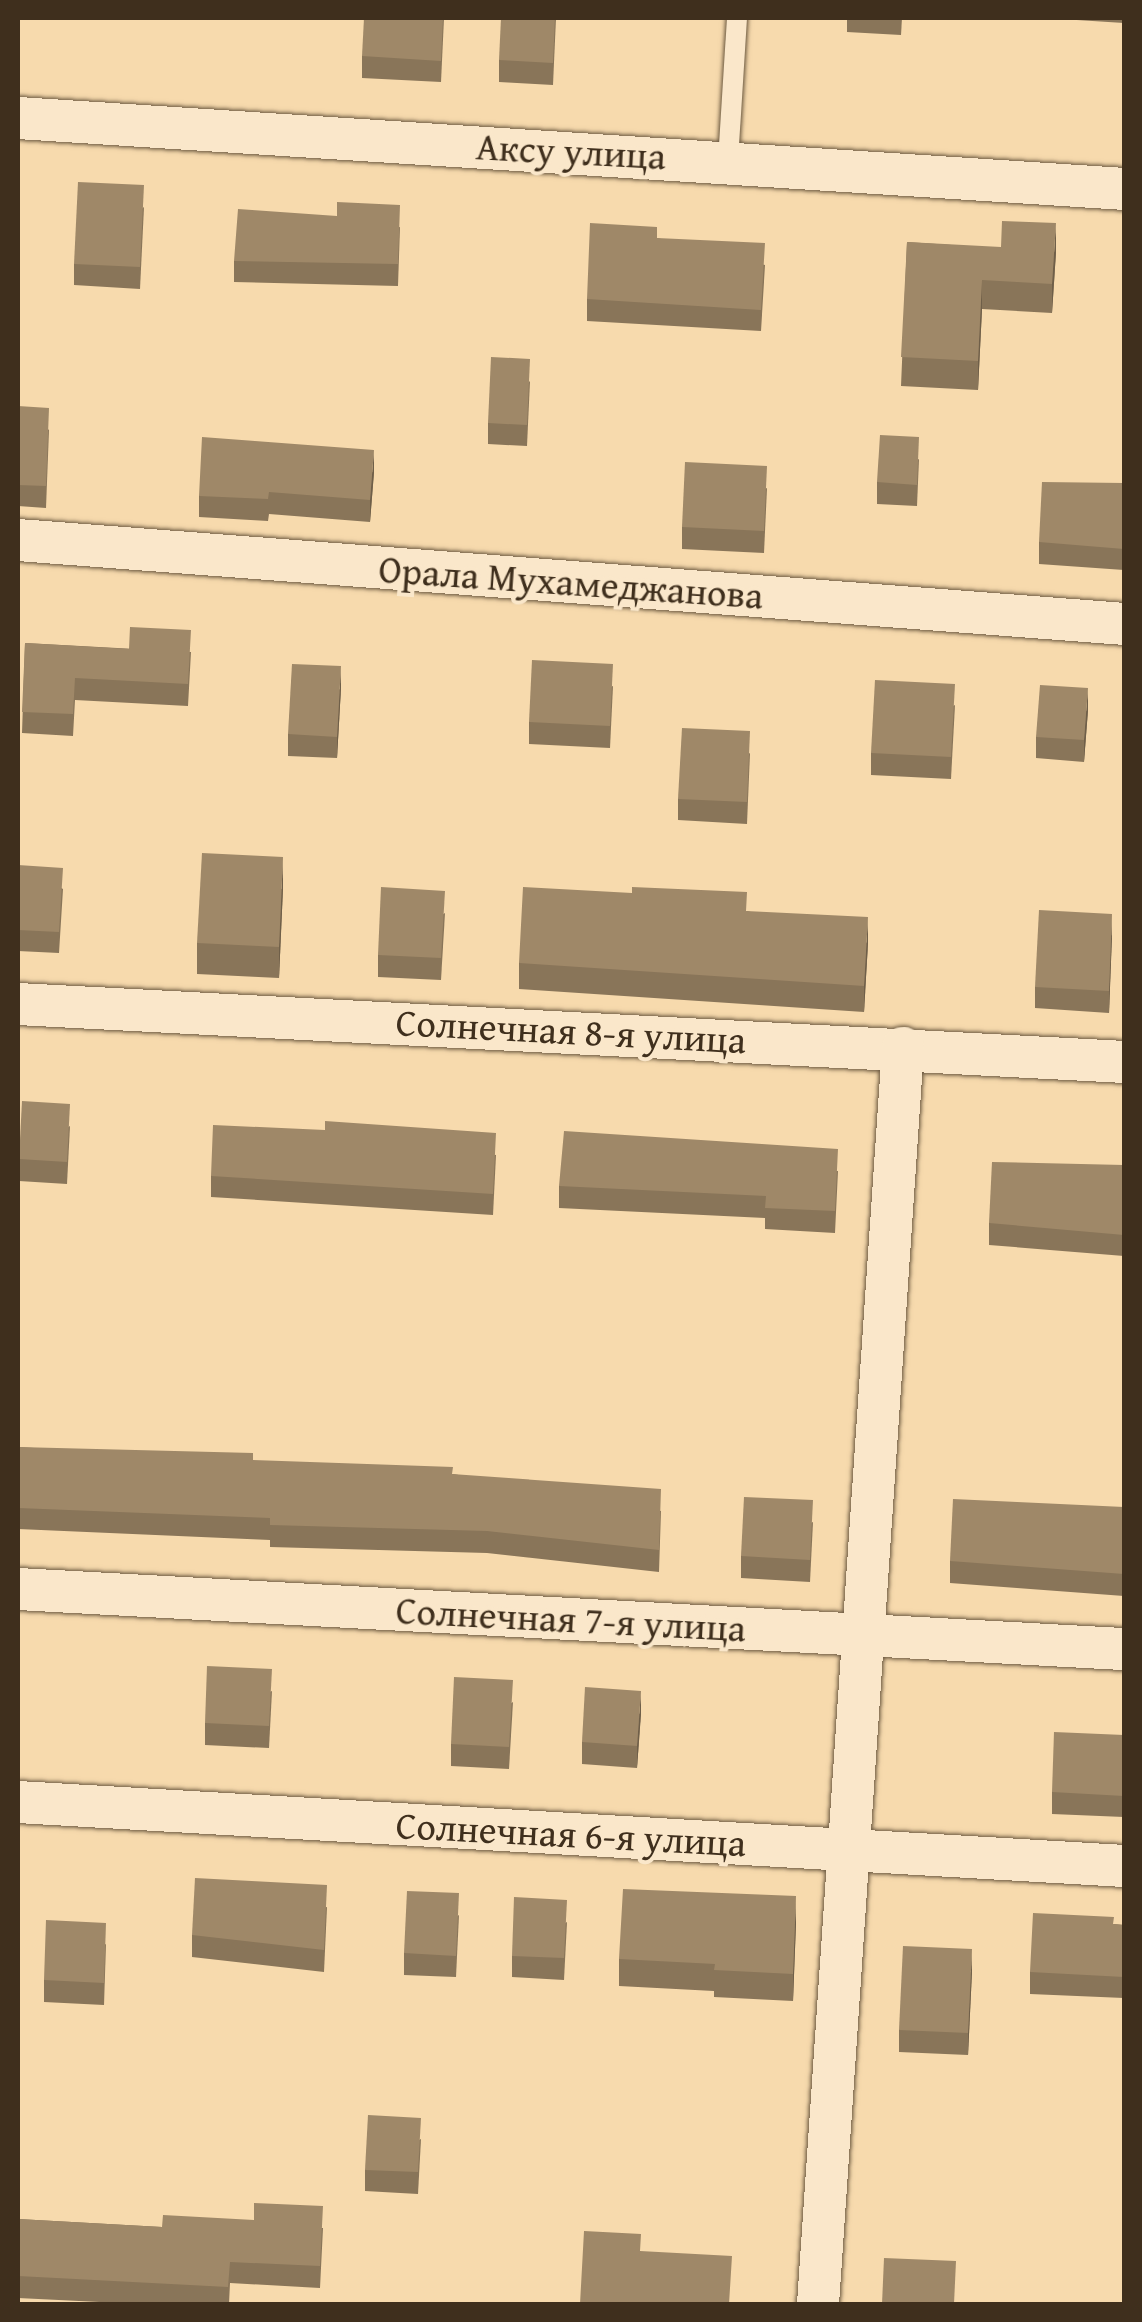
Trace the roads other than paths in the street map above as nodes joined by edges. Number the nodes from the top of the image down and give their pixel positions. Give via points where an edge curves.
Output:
1 (736, 18) edge
2 (18, 118) edge
3 (728, 161) junction
4 (1124, 189) edge
5 (18, 540) edge
6 (1124, 624) edge
7 (18, 1004) edge
8 (903, 1048) junction
9 (1124, 1062) edge
10 (18, 1589) edge
11 (863, 1634) junction
12 (1124, 1649) edge
13 (18, 1802) edge
14 (848, 1850) junction
15 (1124, 1866) edge
16 (818, 2304) edge

1 - 3 lane
2 - 3 street, Аксу улица
3 - 4 street, Аксу улица
5 - 6 street, Орала Мухамеджанова
7 - 8 street, Солнечная 8-я улица
8 - 9 street, Солнечная 8-я улица
8 - 11 street
10 - 11 street, Солнечная 7-я улица
11 - 12 street, Солнечная 7-я улица
11 - 14 street
13 - 14 street, Солнечная 6-я улица
14 - 15 street, Солнечная 6-я улица
14 - 16 street

